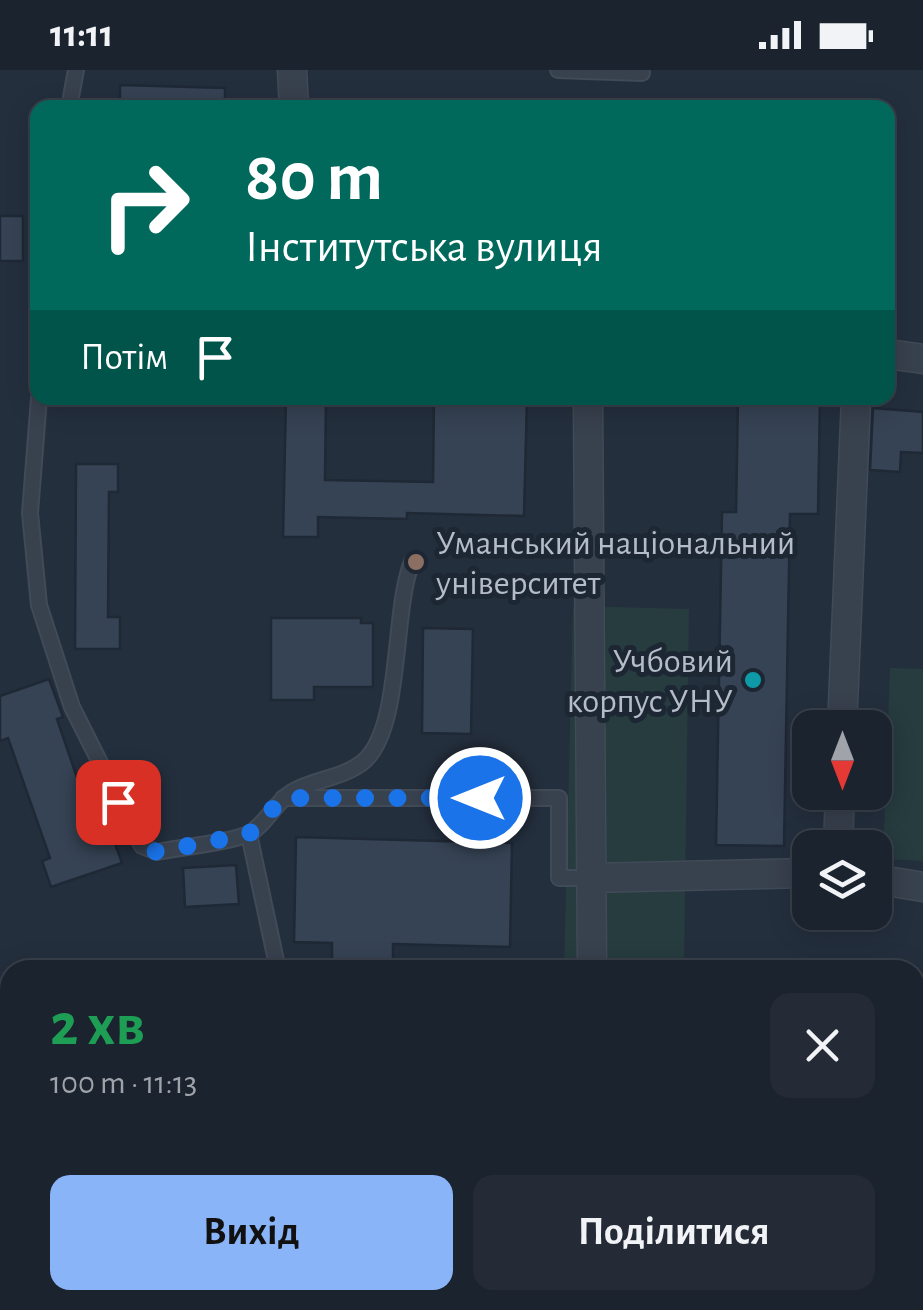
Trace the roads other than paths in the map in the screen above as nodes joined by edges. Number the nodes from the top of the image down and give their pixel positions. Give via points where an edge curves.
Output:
1 (76, 70) edge
2 (292, 70) edge
3 (558, 70) edge
4 (642, 74) dead end
5 (70, 100) edge
6 (294, 100) edge
7 (895, 355) edge
8 (923, 358) edge
9 (38, 405) edge
10 (588, 405) edge
11 (856, 405) edge
12 (412, 562) dead end
13 (843, 710) edge
14 (283, 798) junction
15 (249, 834) junction
16 (792, 873) edge
17 (592, 878) junction
18 (892, 882) edge
19 (923, 887) edge
20 (276, 960) edge
21 (592, 960) edge

1 - 5 lane
2 - 6 street
3 - 4 lane
7 - 8 street
9 - 15 lane via 30,513 34,561 40,605 80,722 142,846 157,852
10 - 17 street
11 - 13 street
12 - 14 lane via 375,746 363,762
14 - 15 lane
14 - 17 lane via 559,798 559,878
15 - 20 lane
16 - 17 street
17 - 21 street
18 - 19 street

